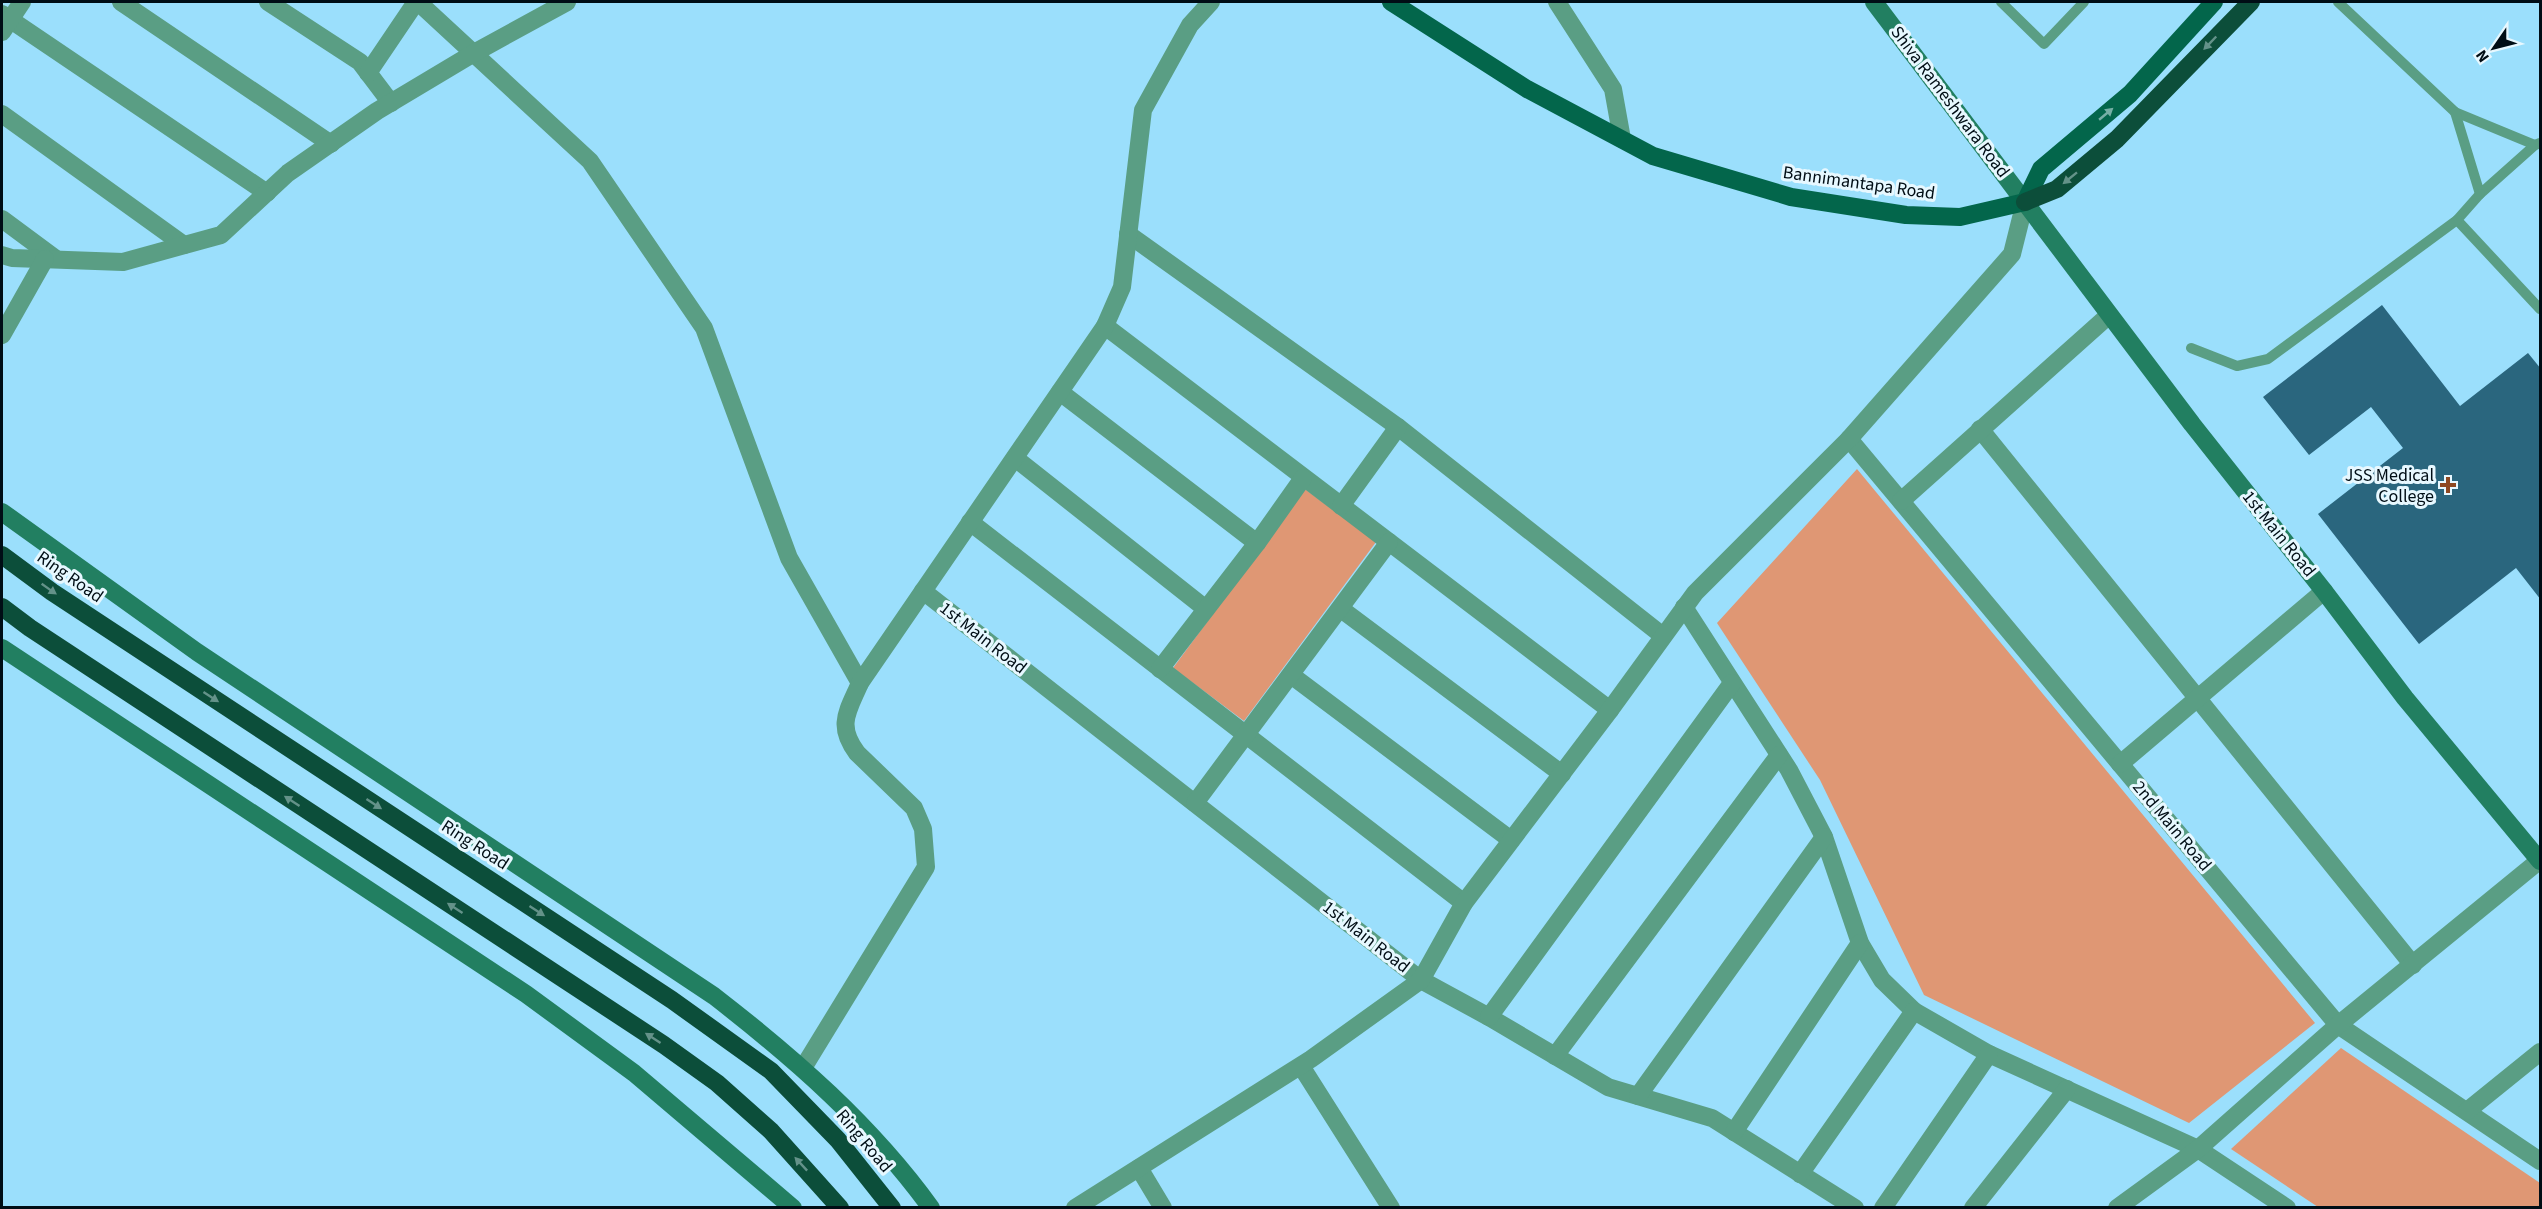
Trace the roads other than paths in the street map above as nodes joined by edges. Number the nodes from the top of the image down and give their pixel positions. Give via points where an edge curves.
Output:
1 (22, 2) edge
2 (121, 2) edge
3 (267, 2) edge
4 (417, 2) edge
5 (567, 2) edge
6 (1212, 2) edge
7 (1391, 2) edge
8 (1874, 2) edge
9 (2001, 2) edge
10 (2084, 2) edge
11 (2214, 2) edge
12 (2251, 2) edge
13 (2338, 2) edge
14 (1560, 3) edge
15 (4, 22) edge
16 (474, 53) junction
17 (368, 73) junction
18 (391, 103) junction
19 (2455, 112) junction
20 (2, 114) edge
21 (1622, 139) junction
22 (331, 144) junction
23 (2538, 144) edge
24 (267, 193) junction
25 (2480, 194) junction
26 (2025, 202) junction
27 (2, 219) edge
28 (2457, 220) junction
29 (1128, 234) junction
30 (184, 245) junction
31 (2, 255) edge
32 (51, 259) junction
33 (2541, 309) edge
34 (2108, 316) junction
35 (1105, 326) junction
36 (2, 335) edge
37 (2192, 348) dead end
38 (1060, 392) junction
39 (1398, 427) junction
40 (1980, 429) junction
41 (1849, 439) junction
42 (1015, 458) junction
43 (1303, 478) junction
44 (1901, 501) junction
45 (1341, 506) junction
46 (2, 512) edge
47 (970, 522) junction
48 (1389, 542) junction
49 (1257, 543) junction
50 (2, 555) edge
51 (923, 591) junction
52 (2324, 591) junction
53 (2, 607) edge
54 (1684, 607) junction
55 (1206, 609) junction
56 (1341, 609) junction
57 (1663, 636) junction
58 (2, 648) edge
59 (1160, 669) junction
60 (1291, 675) junction
61 (860, 683) junction
62 (1732, 683) junction
63 (2198, 698) junction
64 (1610, 710) junction
65 (1247, 736) junction
66 (1779, 755) junction
67 (2120, 764) junction
68 (1562, 774) junction
69 (1195, 803) junction
70 (1824, 837) junction
71 (1511, 840) junction
72 (2540, 861) edge
73 (1464, 903) junction
74 (1860, 943) junction
75 (2413, 965) junction
76 (1421, 980) junction
77 (1914, 1011) junction
78 (1490, 1017) junction
79 (2338, 1025) junction
80 (2541, 1052) edge
81 (1989, 1054) junction
82 (1556, 1056) junction
83 (1301, 1066) junction
84 (803, 1068) junction
85 (2067, 1089) junction
86 (1638, 1096) junction
87 (2467, 1112) junction
88 (1734, 1132) junction
89 (2198, 1149) junction
90 (2541, 1161) edge
91 (1139, 1168) junction
92 (1800, 1174) junction
93 (793, 1208) edge
94 (840, 1208) edge
95 (892, 1208) edge
96 (930, 1208) edge
97 (1075, 1208) edge
98 (1163, 1208) edge
99 (1391, 1208) edge
100 (1855, 1208) edge
101 (1883, 1208) edge
102 (1973, 1208) edge
103 (2117, 1208) edge
104 (2287, 1208) edge

1 - 15 street
2 - 22 street
3 - 17 street via 360,62
4 - 16 street
4 - 17 street
5 - 16 street
6 - 29 street via 1190,26 1143,110
7 - 21 main road, Bannimantapa Road via 1527,89
8 - 26 street, Shiva Rameshwara Road
9 - 10 lane via 2044,44
26 -> 11 main road via 2041,169 2130,94
12 -> 26 highway, Bannimantapa Road via 2117,139 2057,189
13 - 19 lane
14 - 21 street via 1613,89
15 - 24 street
16 - 18 street
16 - 61 street via 591,160 704,328 789,558
17 - 18 street
18 - 22 street
19 - 23 lane
19 - 25 lane
20 - 30 street
21 - 26 main road, Bannimantapa Road via 1653,156 1802,199 1906,215 1960,217
22 - 24 street via 288,173
23 - 25 lane
24 - 30 street via 221,235
25 - 28 lane
26 - 34 street, 1st Main Road
26 - 41 street via 2012,254
27 - 32 street
28 - 33 lane
28 - 37 lane via 2268,359 2237,366
29 - 35 street via 1122,286
29 - 39 street
30 - 32 street via 123,262
31 - 32 street
32 - 36 street
34 - 40 street
34 - 52 street, 1st Main Road
35 - 38 street
35 - 43 street
38 - 42 street
38 - 49 street
39 - 45 street
39 - 57 street
40 - 44 street
40 - 63 street
41 - 44 street, 2nd Main Road
41 - 54 street
42 - 47 street
42 - 55 street
43 - 45 street
43 - 49 street
44 - 67 street, 2nd Main Road
45 - 48 street
46 - 84 street via 197,652 714,996
47 - 51 street
47 - 59 street
48 - 56 street
48 - 64 street
49 - 55 street
50 -> 95 highway, Ring Road via 52,592 672,1000 771,1071 838,1140
51 - 61 street
51 - 69 street, 1st Main Road
52 - 63 street
52 - 72 street, 1st Main Road via 2405,698
94 -> 53 highway via 771,1131 717,1083
54 - 57 street
54 - 62 street
55 - 59 street
56 - 60 street
56 - 68 street
57 - 64 street
58 - 93 street via 526,994 634,1073
59 - 65 street
60 - 65 street
60 - 71 street
61 - 84 street via 844,722 846,734 857,753 914,808 923,829 926,867
62 - 66 street
62 - 78 street
63 - 67 street
63 - 75 street
64 - 68 street
65 - 69 street
65 - 73 street
66 - 70 street
66 - 82 street
67 - 79 street, 2nd Main Road
68 - 71 street
69 - 76 street, 1st Main Road
70 - 74 street
70 - 86 street
71 - 73 street
72 - 75 street
73 - 76 street
74 - 77 street via 1882,980
74 - 88 street
75 - 79 street
76 - 78 street, 1st Main Road
76 - 83 street
77 - 81 street
77 - 92 street
78 - 82 street, 1st Main Road
79 - 87 street, 2nd Main Road
79 - 89 street
80 - 87 street
81 - 85 street
81 - 101 street
82 - 86 street, 1st Main Road via 1608,1087
83 - 91 street
83 - 99 street
84 - 96 street via 846,1108 913,1183
85 - 89 street
85 - 102 street
86 - 88 street, 1st Main Road via 1712,1118
87 - 90 street, 2nd Main Road
88 - 92 street, 1st Main Road
89 - 103 street
89 - 104 street
91 - 97 street
91 - 98 street
92 - 100 street, 1st Main Road

